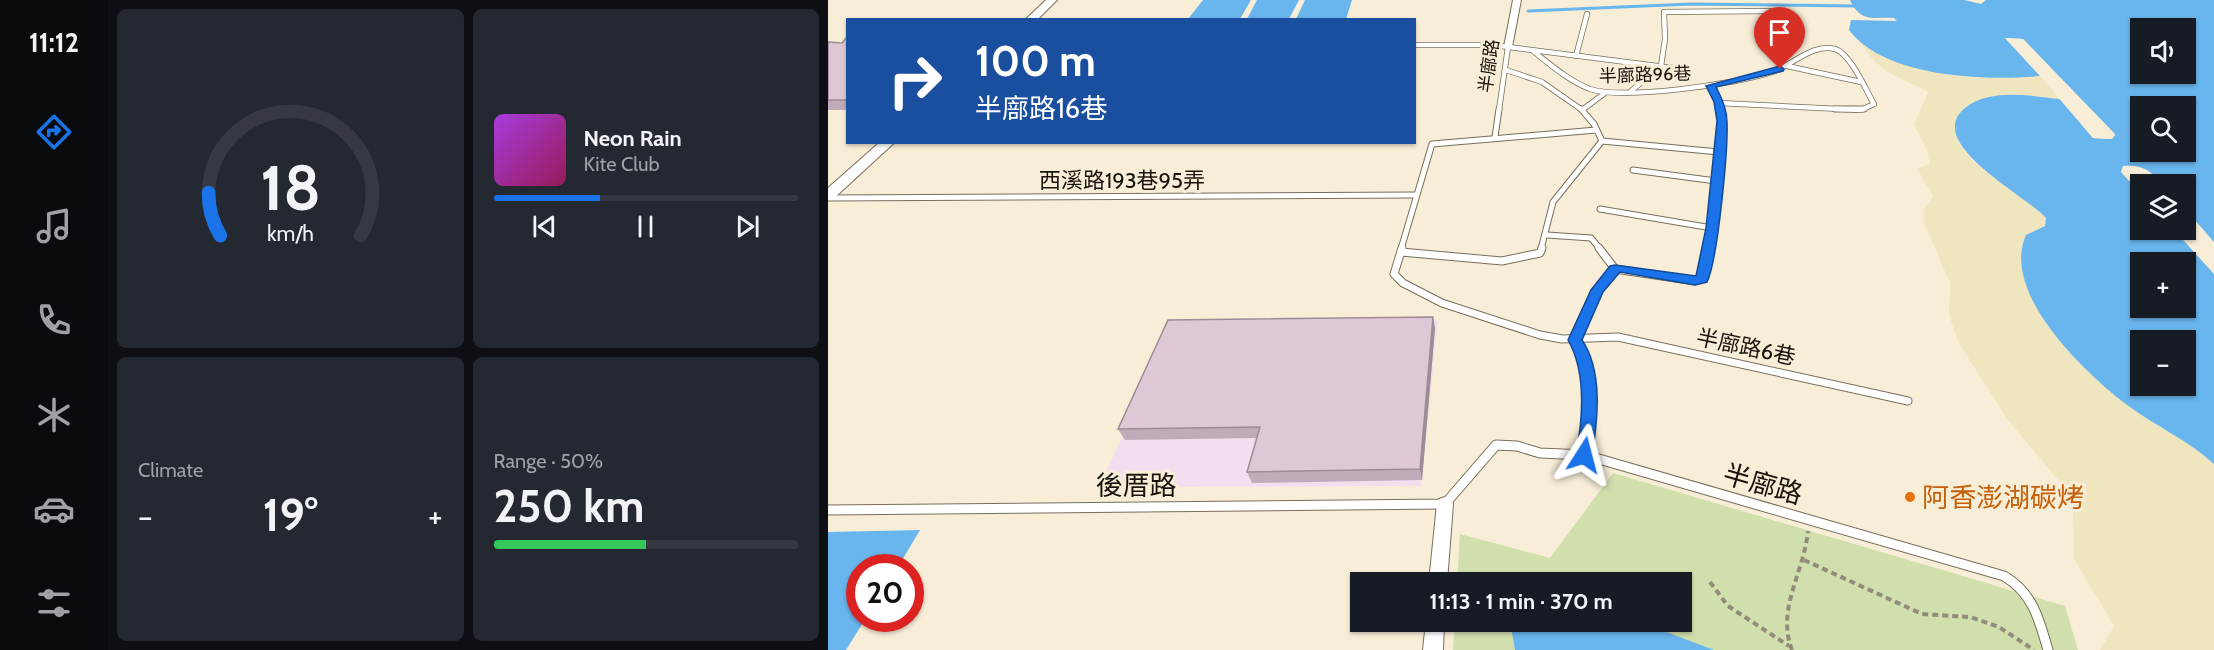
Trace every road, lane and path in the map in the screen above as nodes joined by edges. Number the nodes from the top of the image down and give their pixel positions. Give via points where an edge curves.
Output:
1 (1052, 0) edge
2 (1517, 0) edge
3 (1770, 11) dead end
4 (1587, 14) dead end
5 (1032, 18) edge
6 (1416, 45) edge
7 (1508, 47) junction
8 (1533, 51) junction
9 (1576, 56) junction
10 (1661, 66) junction
11 (1787, 66) junction
12 (1681, 69) dead end
13 (1506, 70) junction
14 (1861, 82) junction
15 (1710, 86) junction
16 (1632, 91) junction
17 (1605, 93) junction
18 (1719, 103) junction
19 (1582, 110) junction
20 (1596, 130) junction
21 (1495, 137) junction
22 (1602, 141) junction
23 (887, 144) edge
24 (1719, 152) junction
25 (1633, 170) dead end
26 (1716, 181) junction
27 (1416, 195) junction
28 (828, 197) edge
29 (1600, 209) dead end
30 (1712, 228) junction
31 (1547, 235) junction
32 (1401, 252) junction
33 (1615, 269) junction
34 (1575, 340) junction
35 (1908, 401) dead end
36 (1584, 455) junction
37 (1445, 504) junction
38 (828, 510) edge
39 (1809, 520) junction
40 (1804, 560) junction
41 (1439, 572) edge
42 (1710, 582) dead end
43 (1434, 632) edge
44 (1791, 649) edge
45 (1433, 650) edge
46 (2035, 650) edge
47 (2048, 650) edge

1 - 5 street
2 - 7 street, 半廍路
3 - 10 lane via 1664,12
4 - 9 lane
6 - 7 lane
7 - 8 lane, 半廍路96巷
7 - 13 lane, 半廍路
8 - 9 lane, 半廍路96巷
8 - 17 lane, 半廍路96巷 via 1581,85
9 - 10 lane, 半廍路96巷
10 - 12 lane, 半廍路96巷
10 - 16 lane
11 - 14 lane
11 - 14 lane, 半廍路96巷 via 1814,49 1835,49 1846,56
11 - 15 lane, 半廍路96巷
13 - 19 lane via 1526,73
13 - 21 lane, 半廍路
14 - 18 lane via 1874,104 1861,110
15 - 16 lane, 半廍路96巷
15 - 18 lane
16 - 17 lane, 半廍路96巷
17 - 19 lane
18 - 24 lane
19 - 20 lane
20 - 21 lane
20 - 22 lane
21 - 27 lane via 1432,144
22 - 24 lane
22 - 31 lane via 1553,202
23 - 28 street
24 - 26 lane
25 - 26 lane
26 - 30 lane
27 - 28 lane, 西溪路193巷95弄
27 - 32 lane
29 - 30 lane
30 - 33 lane via 1699,281
31 - 32 lane via 1540,253 1502,261
31 - 33 lane via 1591,238
32 - 34 lane via 1394,274 1412,290 1467,313
33 - 34 lane via 1597,290
34 - 35 lane, 半廍路6巷 via 1618,337
34 - 36 lane via 1584,354 1590,417
36 - 37 lane, 半廍路 via 1496,445
36 - 39 lane, 半廍路
37 - 38 lane, 後厝路
37 - 41 street
39 - 40 path
39 - 47 lane, 半廍路 via 2018,583 2032,597
40 - 44 path via 1787,600 1784,621
40 - 46 path via 1922,614 1970,616 2000,627
42 - 44 path via 1728,606
43 - 45 street

